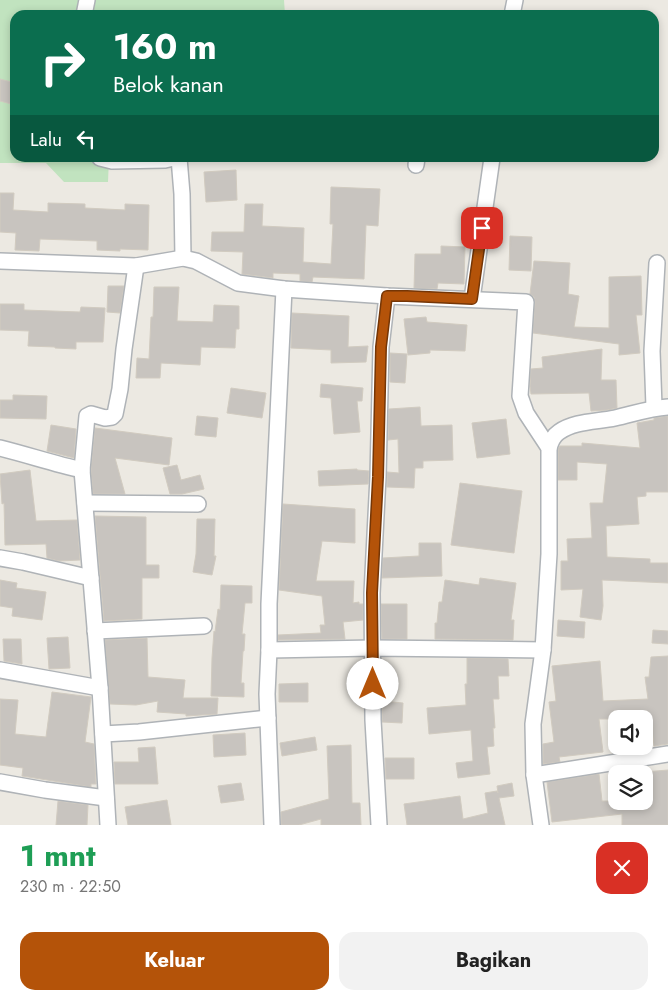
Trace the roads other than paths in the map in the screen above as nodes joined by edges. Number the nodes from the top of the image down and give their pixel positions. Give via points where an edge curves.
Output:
1 (179, 162) edge
2 (491, 162) edge
3 (183, 258) junction
4 (0, 261) edge
5 (657, 262) dead end
6 (136, 266) junction
7 (284, 289) junction
8 (387, 296) junction
9 (472, 299) junction
10 (661, 407) edge
11 (0, 448) edge
12 (549, 448) junction
13 (82, 470) junction
14 (85, 503) junction
15 (198, 504) dead end
16 (0, 558) edge
17 (91, 578) junction
18 (204, 626) dead end
19 (95, 631) junction
20 (373, 648) junction
21 (269, 650) junction
22 (542, 650) junction
23 (0, 670) edge
24 (100, 688) junction
25 (268, 718) junction
26 (103, 734) junction
27 (668, 754) edge
28 (534, 776) junction
29 (0, 782) edge
30 (106, 798) junction
31 (108, 825) edge
32 (272, 825) edge
33 (379, 825) edge
34 (540, 825) edge

1 - 3 street
2 - 9 street
3 - 6 street
3 - 7 street via 196,261 238,283
4 - 6 street
5 - 10 street via 652,351
6 - 13 street via 115,414 105,418 87,416
7 - 8 street
7 - 21 street
8 - 9 street
8 - 20 street via 381,347
9 - 12 street via 526,302 520,396 526,413
10 - 12 street via 566,428 557,433
11 - 13 street
12 - 22 street via 549,554
13 - 14 street
14 - 15 street
14 - 17 street
16 - 17 street
17 - 19 street
18 - 19 street
19 - 24 street
20 - 21 street
20 - 22 street
20 - 33 street
21 - 25 street
22 - 28 street via 532,724
23 - 24 street
24 - 26 street
25 - 26 street
25 - 32 street
26 - 30 street
27 - 28 street
28 - 34 street
29 - 30 street
30 - 31 street

